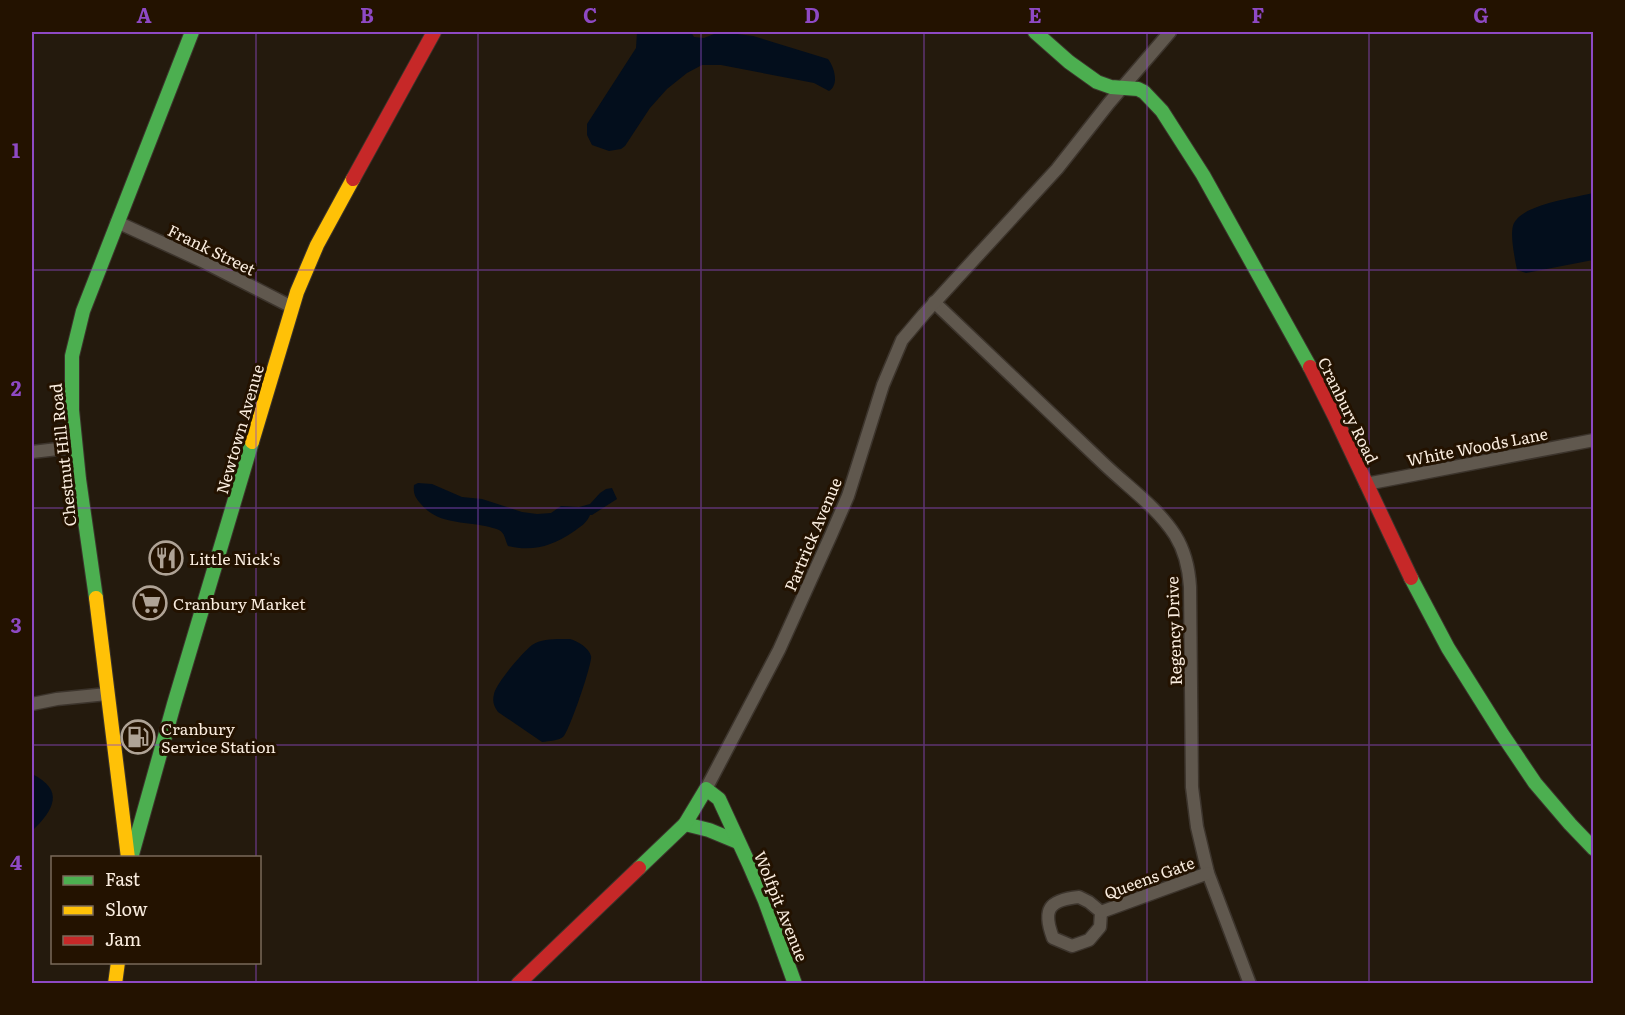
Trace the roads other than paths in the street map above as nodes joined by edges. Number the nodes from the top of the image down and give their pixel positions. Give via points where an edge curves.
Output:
1 (192, 32) edge
2 (434, 32) edge
3 (1035, 32) edge
4 (1170, 32) edge
5 (1122, 88) junction
6 (117, 222) junction
7 (934, 302) junction
8 (292, 307) junction
9 (1593, 440) edge
10 (75, 447) junction
11 (32, 452) edge
12 (1366, 484) junction
13 (107, 694) junction
14 (32, 704) edge
15 (706, 789) junction
16 (685, 824) junction
17 (738, 842) junction
18 (1593, 849) edge
19 (130, 856) edge
20 (131, 856) edge
21 (1208, 873) junction
22 (1101, 912) junction
23 (118, 964) edge
24 (115, 984) edge
25 (518, 984) edge
26 (795, 984) edge
27 (1250, 984) edge

1 - 6 street, Chestnut Hill Road
2 - 8 street, Newtown Avenue via 317,245
3 - 5 street, Cranbury Road via 1097,82
4 - 5 street, Partrick Avenue
5 - 7 street, Partrick Avenue via 1057,169
5 - 12 street, Cranbury Road via 1138,89 1151,97 1186,148 1301,349
6 - 8 street, Frank Street
6 - 10 street, Chestnut Hill Road via 74,346 71,383
7 - 15 street, Partrick Avenue via 896,352 836,525 779,650
7 - 21 street, Regency Drive via 1155,510 1176,536 1189,572 1194,807
8 - 20 street, Newtown Avenue
9 - 12 street, White Woods Lane
10 - 11 street
10 - 13 street, Chestnut Hill Road
12 - 18 street, Cranbury Road via 1434,622 1485,707 1535,783
13 - 14 street
13 - 19 street, Chestnut Hill Road
15 - 16 street, Partrick Avenue
15 - 17 street, Wolfpit Avenue via 719,800
16 - 17 street, Wolfpit Avenue
16 - 25 street, Partrick Avenue
17 - 26 street, Wolfpit Avenue
21 - 22 street, Queens Gate
21 - 27 street, Regency Drive
22 - 22 street, Queens Gate via 1100,927 1089,940 1072,946 1053,938 1047,923 1051,907 1061,899 1079,897
23 - 24 street

